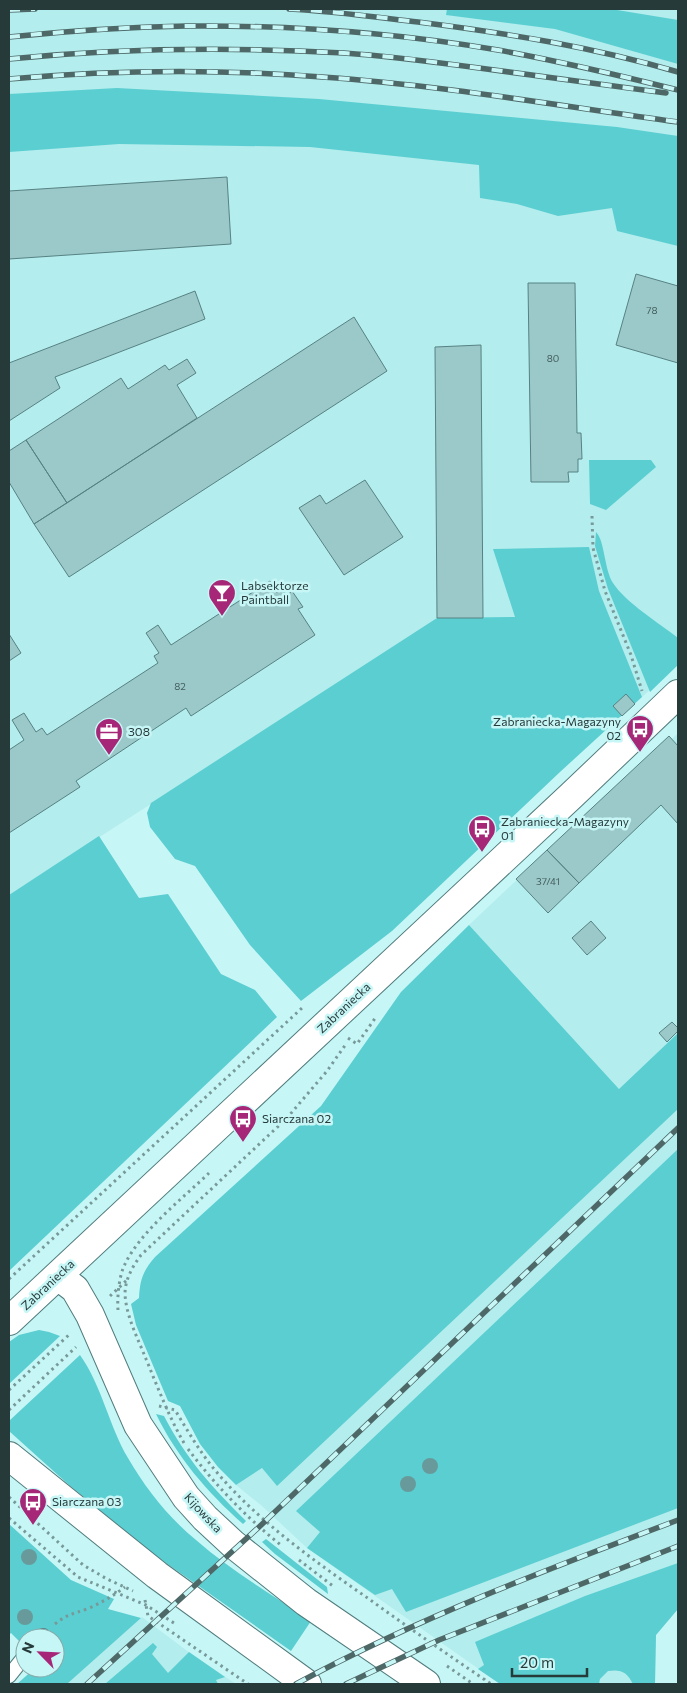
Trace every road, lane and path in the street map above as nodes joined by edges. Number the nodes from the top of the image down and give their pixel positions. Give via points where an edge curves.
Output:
1 (592, 516) dead end
2 (678, 694) edge
3 (644, 695) dead end
4 (292, 1017) dead end
5 (355, 1031) dead end
6 (212, 1170) dead end
7 (58, 1276) junction
8 (9, 1279) edge
9 (128, 1280) junction
10 (120, 1287) junction
11 (113, 1293) dead end
12 (117, 1308) dead end
13 (9, 1321) edge
14 (66, 1337) dead end
15 (76, 1347) dead end
16 (9, 1390) edge
17 (161, 1407) dead end
18 (166, 1408) junction
19 (9, 1410) edge
20 (9, 1456) edge
21 (9, 1497) edge
22 (9, 1518) edge
23 (286, 1550) dead end
24 (293, 1556) dead end
25 (125, 1587) junction
26 (340, 1592) dead end
27 (117, 1593) junction
28 (138, 1594) dead end
29 (145, 1596) dead end
30 (146, 1605) junction
31 (178, 1625) dead end
32 (52, 1628) edge
33 (441, 1662) dead end
34 (248, 1684) edge
35 (307, 1684) edge
36 (426, 1684) edge
37 (473, 1684) edge
38 (491, 1684) edge

1 - 3 path via 593,548 605,591
2 - 7 street, Zabraniecka
4 - 8 path
5 - 9 path via 307,1096 150,1245 133,1267
6 - 10 path via 145,1234 125,1264
7 - 13 street, Zabraniecka
7 - 36 street, Kijowska via 75,1290 90,1315 138,1425 181,1489 205,1518 306,1602
9 - 10 path
9 - 18 path via 125,1292 132,1324
10 - 11 path
10 - 12 path
14 - 16 path
15 - 19 path
17 - 18 path
18 - 23 path via 186,1446 219,1488
18 - 38 path via 175,1410 211,1465 282,1535
20 - 35 street via 156,1575
21 - 25 path via 83,1565
22 - 27 path via 74,1574
24 - 26 path
25 - 27 path
25 - 28 path
27 - 30 path
27 - 32 path via 65,1616
29 - 30 path
30 - 31 path
30 - 34 path via 148,1616
33 - 37 path

